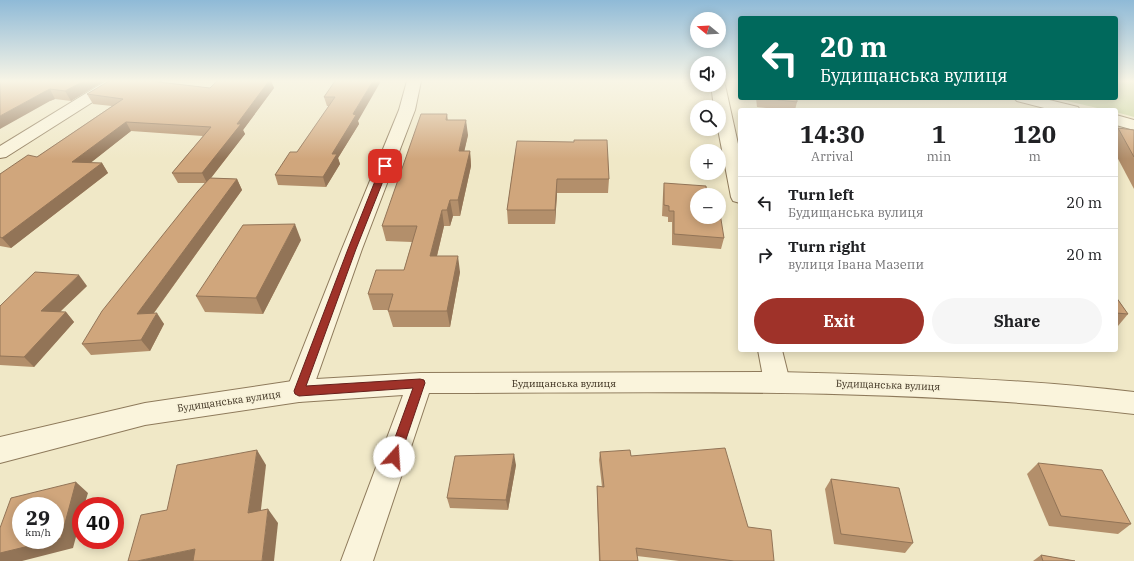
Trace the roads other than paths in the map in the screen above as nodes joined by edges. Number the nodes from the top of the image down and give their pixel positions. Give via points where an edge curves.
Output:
1 (74, 107) edge
2 (408, 107) edge
3 (722, 107) edge
4 (1118, 121) edge
5 (1134, 125) edge
6 (0, 153) edge
7 (738, 187) edge
8 (770, 352) edge
9 (777, 382) junction
10 (420, 383) junction
11 (299, 391) junction
12 (1134, 403) edge
13 (0, 450) edge
14 (357, 561) edge

1 - 6 street
2 - 11 street
3 - 7 street
4 - 5 street
8 - 9 street
9 - 10 street, Будищанська вулиця
9 - 12 street, Будищанська вулиця via 945,387
10 - 11 street, Будищанська вулиця
10 - 14 street
11 - 13 street, Будищанська вулиця via 145,414

